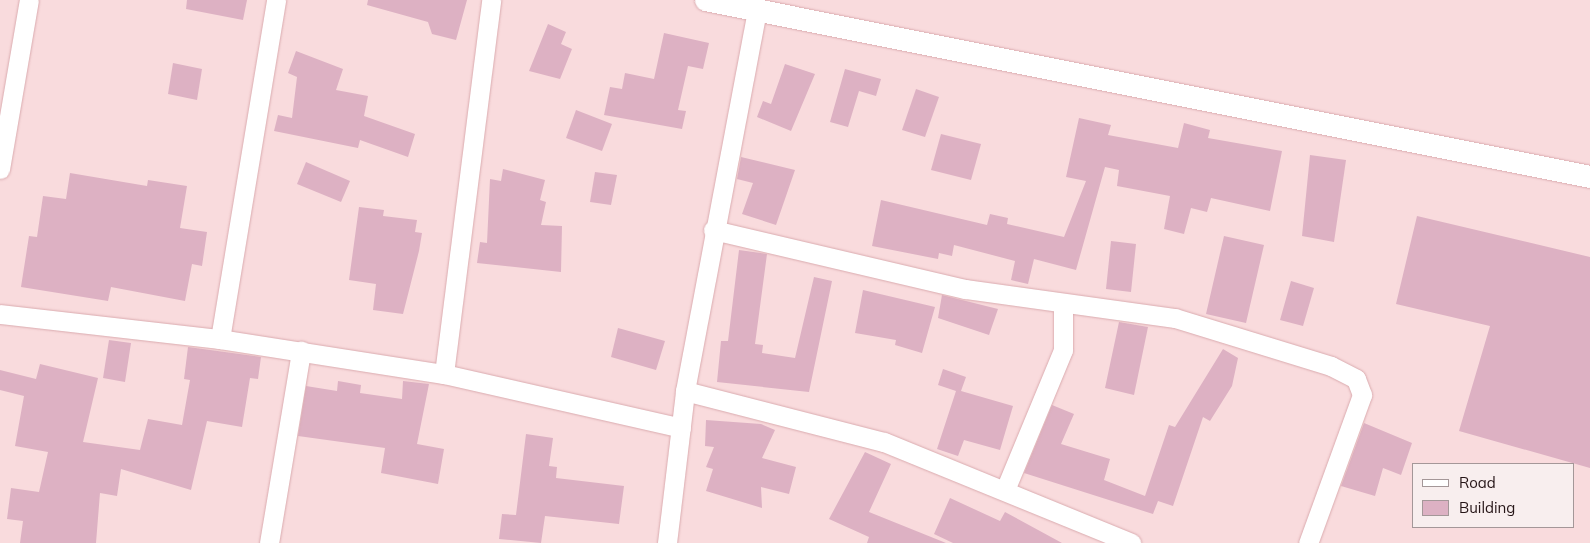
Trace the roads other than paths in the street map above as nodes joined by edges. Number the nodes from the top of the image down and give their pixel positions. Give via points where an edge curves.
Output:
1 (29, 0) edge
2 (276, 0) edge
3 (491, 0) edge
4 (706, 0) edge
5 (757, 11) junction
6 (0, 169) edge
7 (1590, 177) edge
8 (713, 230) junction
9 (1063, 305) junction
10 (0, 314) edge
11 (220, 339) junction
12 (301, 351) junction
13 (444, 374) junction
14 (685, 391) junction
15 (681, 428) junction
16 (1005, 490) junction
17 (269, 543) edge
18 (667, 543) edge
19 (1131, 543) edge
20 (1308, 543) edge

1 - 6 street
2 - 11 street
3 - 13 street
4 - 5 street
5 - 7 street
5 - 8 street
8 - 9 street via 965,289
8 - 14 street
9 - 16 street via 1063,350
9 - 20 street via 1176,318 1331,366 1356,380 1362,395
10 - 11 street
11 - 12 street
12 - 13 street
12 - 17 street
13 - 15 street
14 - 15 street
14 - 16 street via 884,442
15 - 18 street
16 - 19 street

